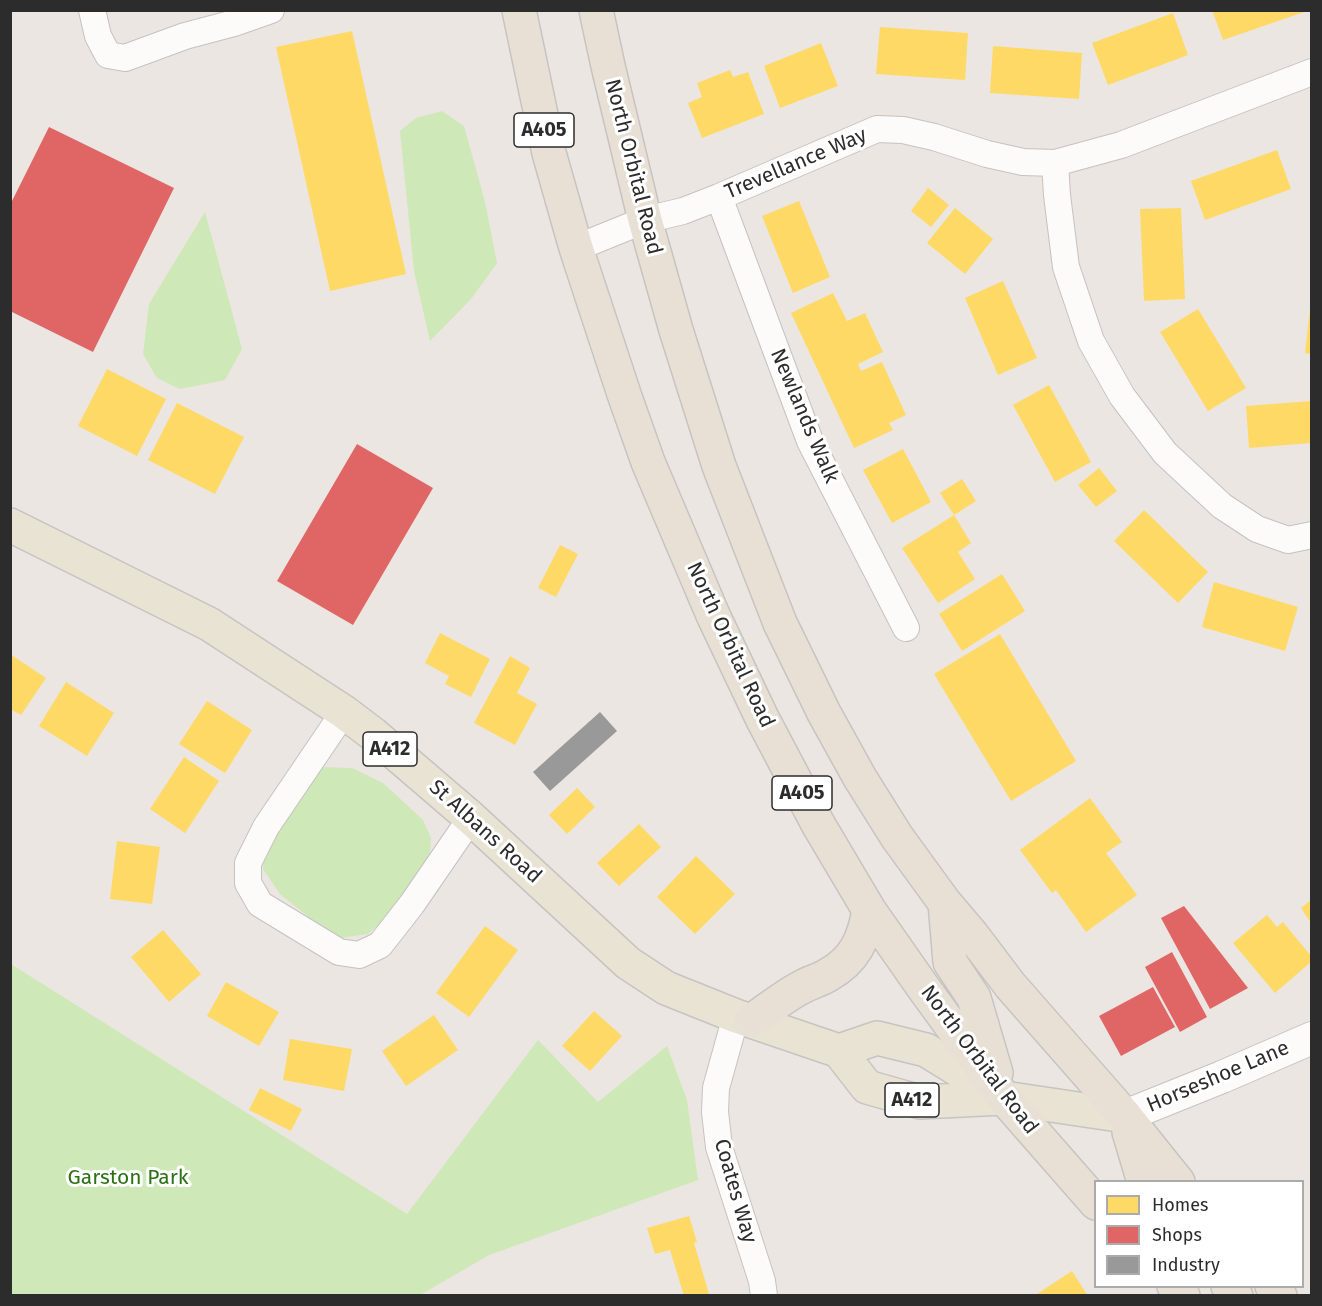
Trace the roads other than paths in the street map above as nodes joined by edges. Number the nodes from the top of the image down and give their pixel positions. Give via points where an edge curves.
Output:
1 (92, 10) edge
2 (271, 10) edge
3 (519, 10) edge
4 (596, 10) edge
5 (1311, 72) edge
6 (1055, 163) junction
7 (718, 197) junction
8 (645, 220) junction
9 (576, 248) junction
10 (10, 525) edge
11 (1311, 536) edge
12 (906, 627) dead end
13 (344, 712) junction
14 (471, 818) junction
15 (945, 903) junction
16 (870, 910) junction
17 (743, 1019) junction
18 (1311, 1038) edge
19 (839, 1051) junction
20 (1004, 1098) junction
21 (1125, 1116) junction
22 (1143, 1180) edge
23 (1176, 1180) edge
24 (1094, 1202) edge
25 (764, 1296) edge

1 - 2 street via 98,36 108,55 125,57
3 - 9 highway, North Orbital Road / A405 via 549,153
4 - 8 highway, North Orbital Road / A405
5 - 6 street, Trevellance Way via 1121,145
6 - 7 street, Trevellance Way via 1023,162 903,130 877,129
6 - 11 street via 1066,267 1091,341 1122,396 1165,453 1222,506 1257,529 1288,540
7 - 8 street, Trevellance Way
7 - 12 street, Newlands Walk via 810,441
8 - 9 street, Trevellance Way
8 - 15 highway, North Orbital Road / A405 via 719,465 780,623 860,778
9 - 16 highway, North Orbital Road / A405 via 648,462 713,615 818,824
10 - 13 main road, St Albans Road / A412 via 209,624
13 - 14 main road, St Albans Road / A412
13 - 14 street via 266,827 248,863 248,883 260,904 339,952 359,955 380,945
14 - 17 main road, St Albans Road / A412 via 628,963 666,988
15 - 20 highway via 950,962 974,998
15 - 21 highway, North Orbital Road / A405
16 - 17 highway via 859,947 848,960 829,975
16 - 20 highway, North Orbital Road / A405
17 - 19 main road, St Albans Road / A412
17 - 25 street, Coates Way via 716,1088 715,1112 719,1147
18 - 21 street, Horseshoe Lane
19 - 20 main road, A412 via 877,1038 926,1050
19 - 20 main road, A412 via 867,1087 920,1102
20 - 21 main road, A412
20 - 24 highway, North Orbital Road / A405
21 - 22 highway
21 - 23 highway, North Orbital Road / A405

